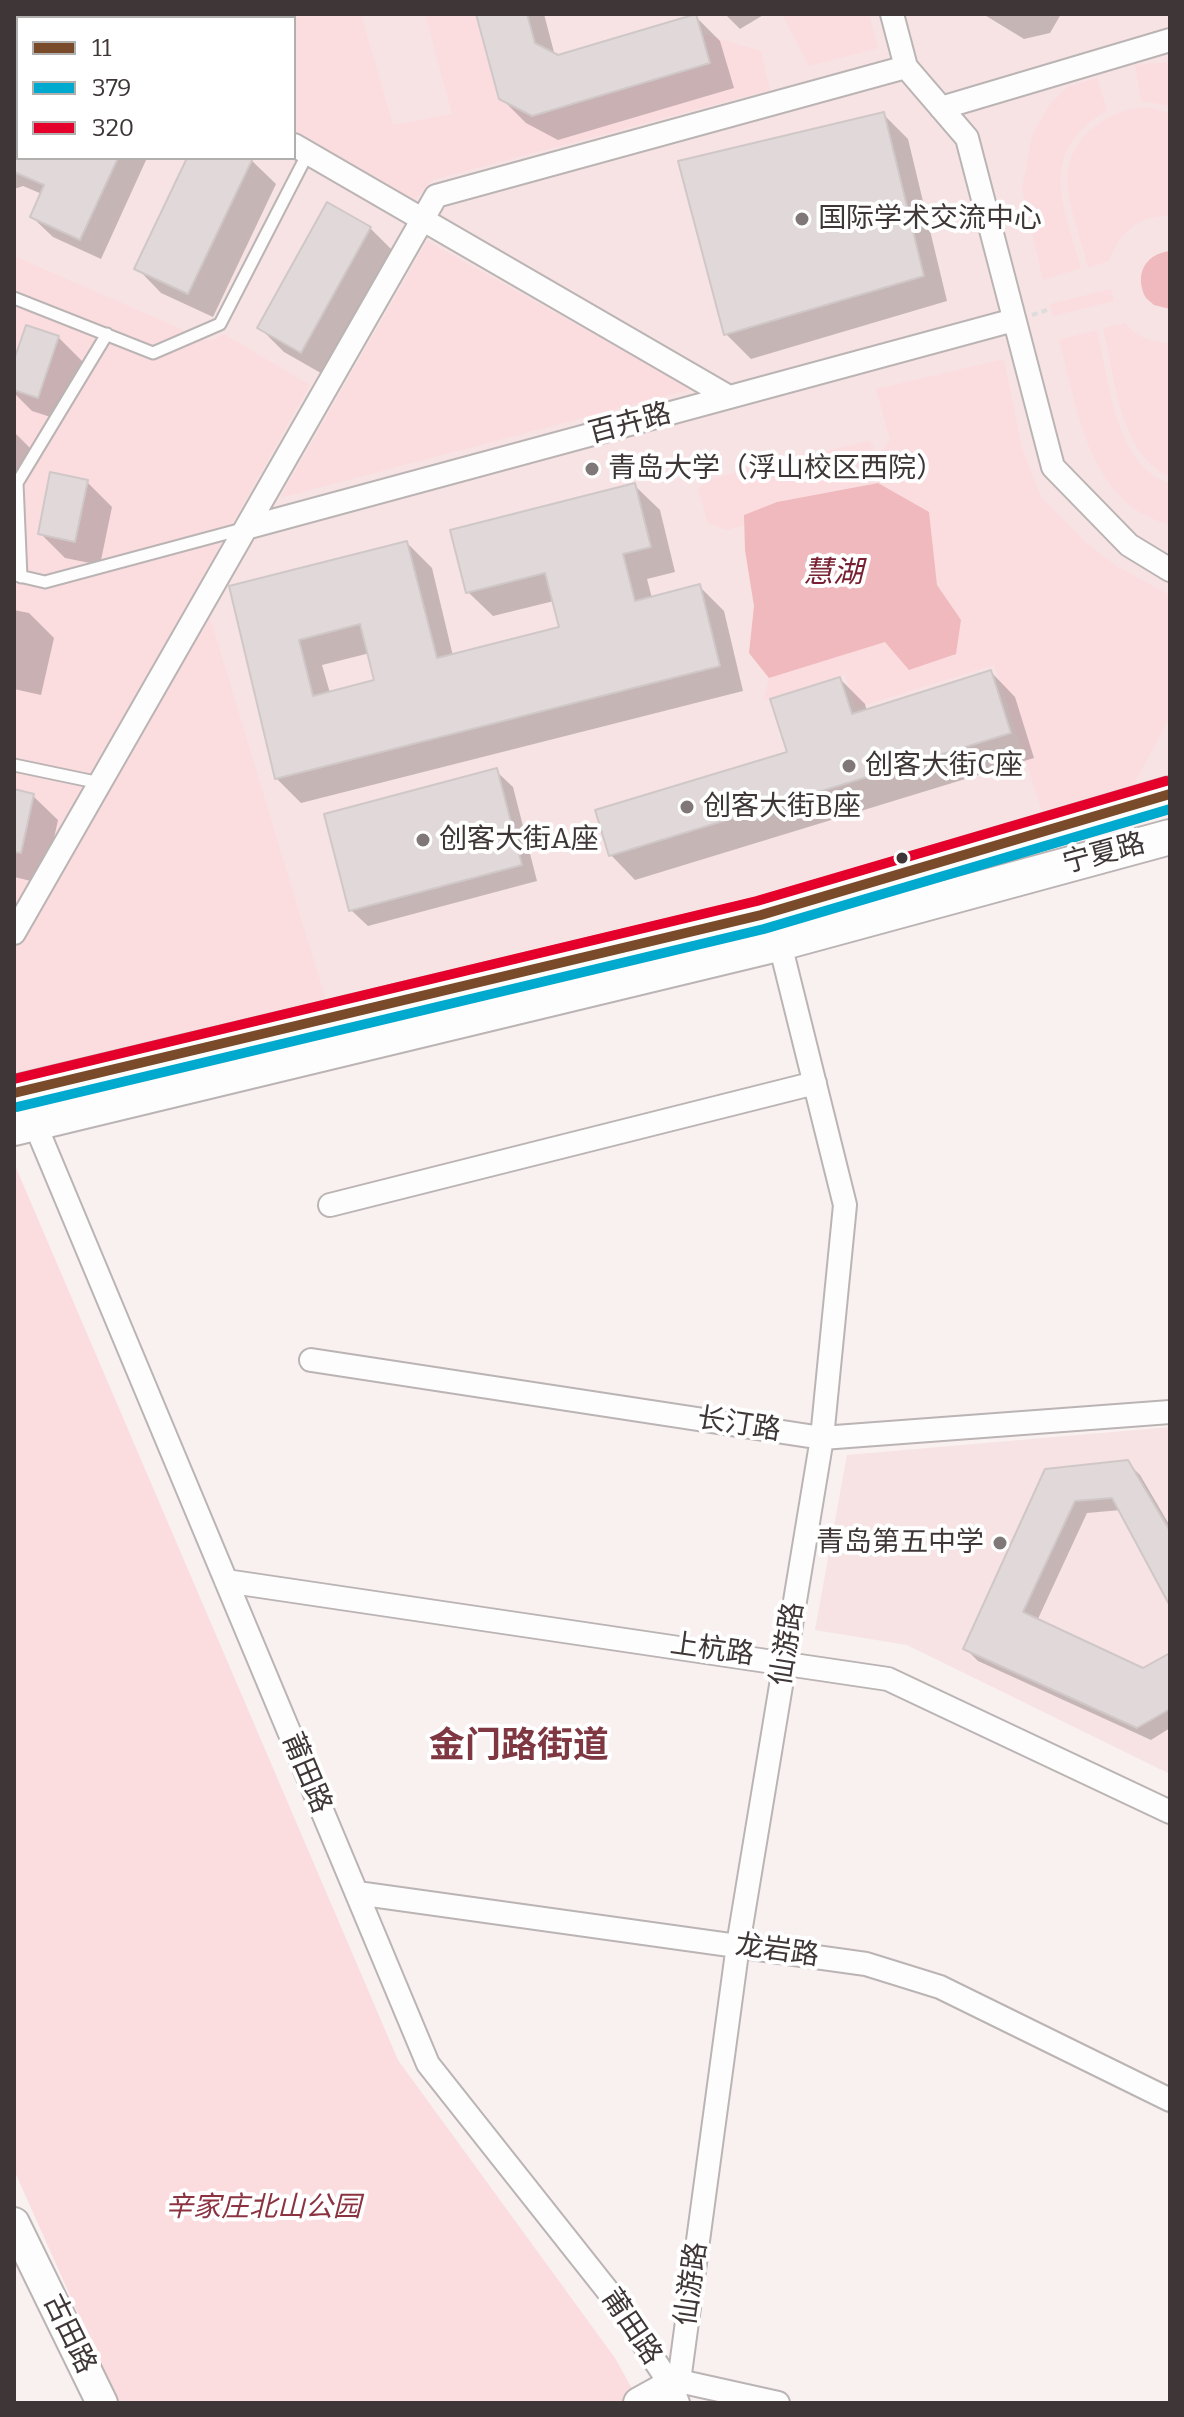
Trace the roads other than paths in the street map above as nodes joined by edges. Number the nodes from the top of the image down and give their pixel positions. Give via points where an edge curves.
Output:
1 (892, 14) edge
2 (1170, 40) edge
3 (906, 67) junction
4 (941, 108) junction
5 (301, 149) edge
6 (296, 160) edge
7 (423, 220) junction
8 (15, 301) edge
9 (1014, 320) junction
10 (107, 334) junction
11 (729, 397) junction
12 (246, 528) junction
13 (1170, 570) edge
14 (17, 576) edge
15 (14, 765) edge
16 (100, 783) junction
17 (1170, 794) edge
18 (1170, 837) edge
19 (775, 927) junction
20 (14, 933) edge
21 (815, 1083) junction
22 (21, 1109) edge
23 (330, 1205) dead end
24 (311, 1360) dead end
25 (1170, 1412) edge
26 (822, 1438) junction
27 (226, 1581) junction
28 (785, 1661) junction
29 (1170, 1812) edge
30 (357, 1893) junction
31 (738, 1945) junction
32 (1170, 2100) edge
33 (14, 2223) edge
34 (676, 2390) edge
35 (102, 2403) edge
36 (639, 2403) edge
37 (778, 2403) edge

1 - 3 street
2 - 4 street
3 - 4 street
3 - 7 street via 436,196
4 - 9 street via 967,138
5 - 7 street
6 - 10 lane via 220,324 153,353
7 - 11 street
7 - 12 street
8 - 10 lane
9 - 11 street, 百卉路
9 - 13 street via 1053,467 1129,545
10 - 14 lane via 17,483
11 - 12 street, 百卉路
12 - 14 lane via 45,582
12 - 16 street
15 - 16 lane
16 - 20 street
17 - 19 main road, 宁夏路
18 - 19 main road, 宁夏路
19 - 21 street, 仙游路
19 - 22 main road, 宁夏路
21 - 23 street
21 - 26 street, 仙游路 via 845,1205
22 - 27 street, 莆田路
24 - 26 street, 长汀路
25 - 26 street, 长汀路
26 - 28 street, 仙游路
27 - 28 street, 上杭路
27 - 30 street, 莆田路
28 - 29 street, 上杭路 via 888,1679
28 - 31 street, 仙游路
30 - 31 street, 龙岩路
30 - 34 street, 莆田路 via 428,2064 611,2295
31 - 32 street, 龙岩路 via 866,1964 940,1987
31 - 34 street, 仙游路
33 - 35 street, 古田路
34 - 36 street
34 - 37 street

